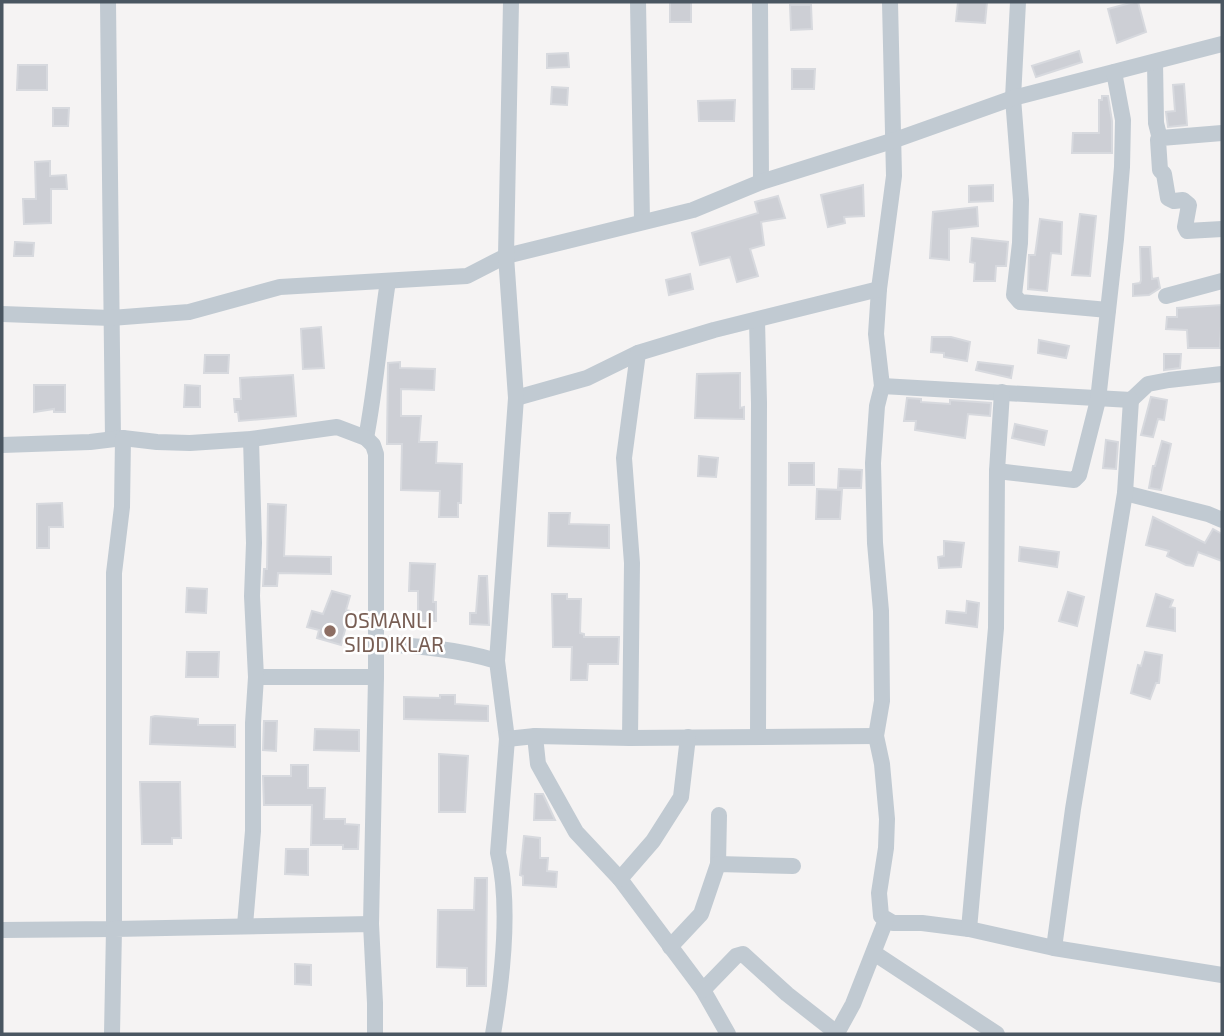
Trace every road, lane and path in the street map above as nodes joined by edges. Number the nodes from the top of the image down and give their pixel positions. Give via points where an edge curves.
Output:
1 (108, 2) edge
2 (511, 2) edge
3 (638, 2) edge
4 (761, 2) edge
5 (890, 2) edge
6 (1018, 2) edge
7 (1222, 44) edge
8 (1155, 62) junction
9 (1114, 72) junction
10 (1013, 98) junction
11 (1222, 133) edge
12 (1160, 139) junction
13 (895, 140) junction
14 (761, 182) junction
15 (642, 221) junction
16 (1222, 229) edge
17 (506, 256) junction
18 (388, 281) junction
19 (1222, 281) edge
20 (878, 289) junction
21 (1166, 296) dead end
22 (1108, 310) junction
23 (2, 314) edge
24 (111, 318) junction
25 (757, 320) junction
26 (638, 353) junction
27 (1222, 374) edge
28 (882, 386) junction
29 (1002, 392) junction
30 (516, 398) junction
31 (1098, 400) junction
32 (1131, 400) junction
33 (118, 438) junction
34 (366, 438) junction
35 (251, 439) junction
36 (2, 445) edge
37 (997, 471) junction
38 (1125, 493) junction
39 (1222, 520) edge
40 (377, 644) junction
41 (497, 661) junction
42 (256, 677) junction
43 (376, 677) junction
44 (535, 736) junction
45 (758, 736) junction
46 (876, 736) junction
47 (688, 737) junction
48 (630, 738) junction
49 (507, 739) junction
50 (719, 815) dead end
51 (718, 864) junction
52 (793, 866) dead end
53 (620, 879) junction
54 (886, 920) junction
55 (371, 924) junction
56 (245, 925) junction
57 (114, 929) junction
58 (968, 929) junction
59 (2, 930) edge
60 (670, 947) junction
61 (1054, 948) junction
62 (874, 953) junction
63 (1222, 975) edge
64 (703, 990) junction
65 (113, 1034) edge
66 (375, 1034) edge
67 (493, 1034) edge
68 (728, 1034) edge
69 (838, 1034) edge
70 (997, 1034) edge

1 - 24 street
2 - 17 street
3 - 15 street
4 - 14 street
5 - 13 street
6 - 10 street
7 - 8 street
8 - 9 street
8 - 12 street
9 - 10 street
9 - 22 street via 1123,120 1122,167
10 - 13 street
10 - 22 street via 1021,200 1014,295 1020,302
11 - 12 street
12 - 16 street via 1159,166 1168,198 1189,205 1187,231
13 - 14 street
13 - 20 street
14 - 15 street via 693,210
15 - 17 street
17 - 18 street via 467,276
17 - 30 street
18 - 24 street via 280,287 190,312
18 - 34 street
19 - 21 street
20 - 25 street
20 - 28 street via 876,334
22 - 31 street
23 - 24 street
24 - 33 street
25 - 26 street
25 - 45 street
26 - 30 street via 587,378
26 - 48 street via 624,458 632,563
27 - 32 street via 1148,384
28 - 29 street
28 - 46 street via 873,463 881,624
29 - 31 street
29 - 37 street
30 - 41 street
31 - 32 street
31 - 37 street via 1074,480
32 - 38 street
33 - 35 street via 173,443
33 - 36 street
33 - 57 street via 123,495 114,573
34 - 35 street via 337,427
34 - 40 street via 376,454
35 - 42 street
37 - 58 street via 996,628
38 - 39 street
38 - 61 street
40 - 41 street via 430,646
40 - 43 street
41 - 49 street
42 - 43 street
42 - 56 street via 253,831
43 - 55 street
44 - 48 street
44 - 49 street
44 - 53 street via 538,764 561,809
45 - 46 street
45 - 47 street
46 - 54 street via 887,819 879,893 881,916
47 - 48 street
47 - 53 street via 681,797 653,841
49 - 67 street via 498,853 503,871 503,931
50 - 51 street
51 - 52 street
51 - 60 street via 701,914
53 - 60 street
54 - 58 street
54 - 62 street
55 - 56 street
55 - 66 street
56 - 57 street
57 - 59 street
57 - 65 street
58 - 61 street
60 - 64 street
61 - 63 street
62 - 69 street
62 - 70 street
64 - 68 street
64 - 69 street via 743,954

